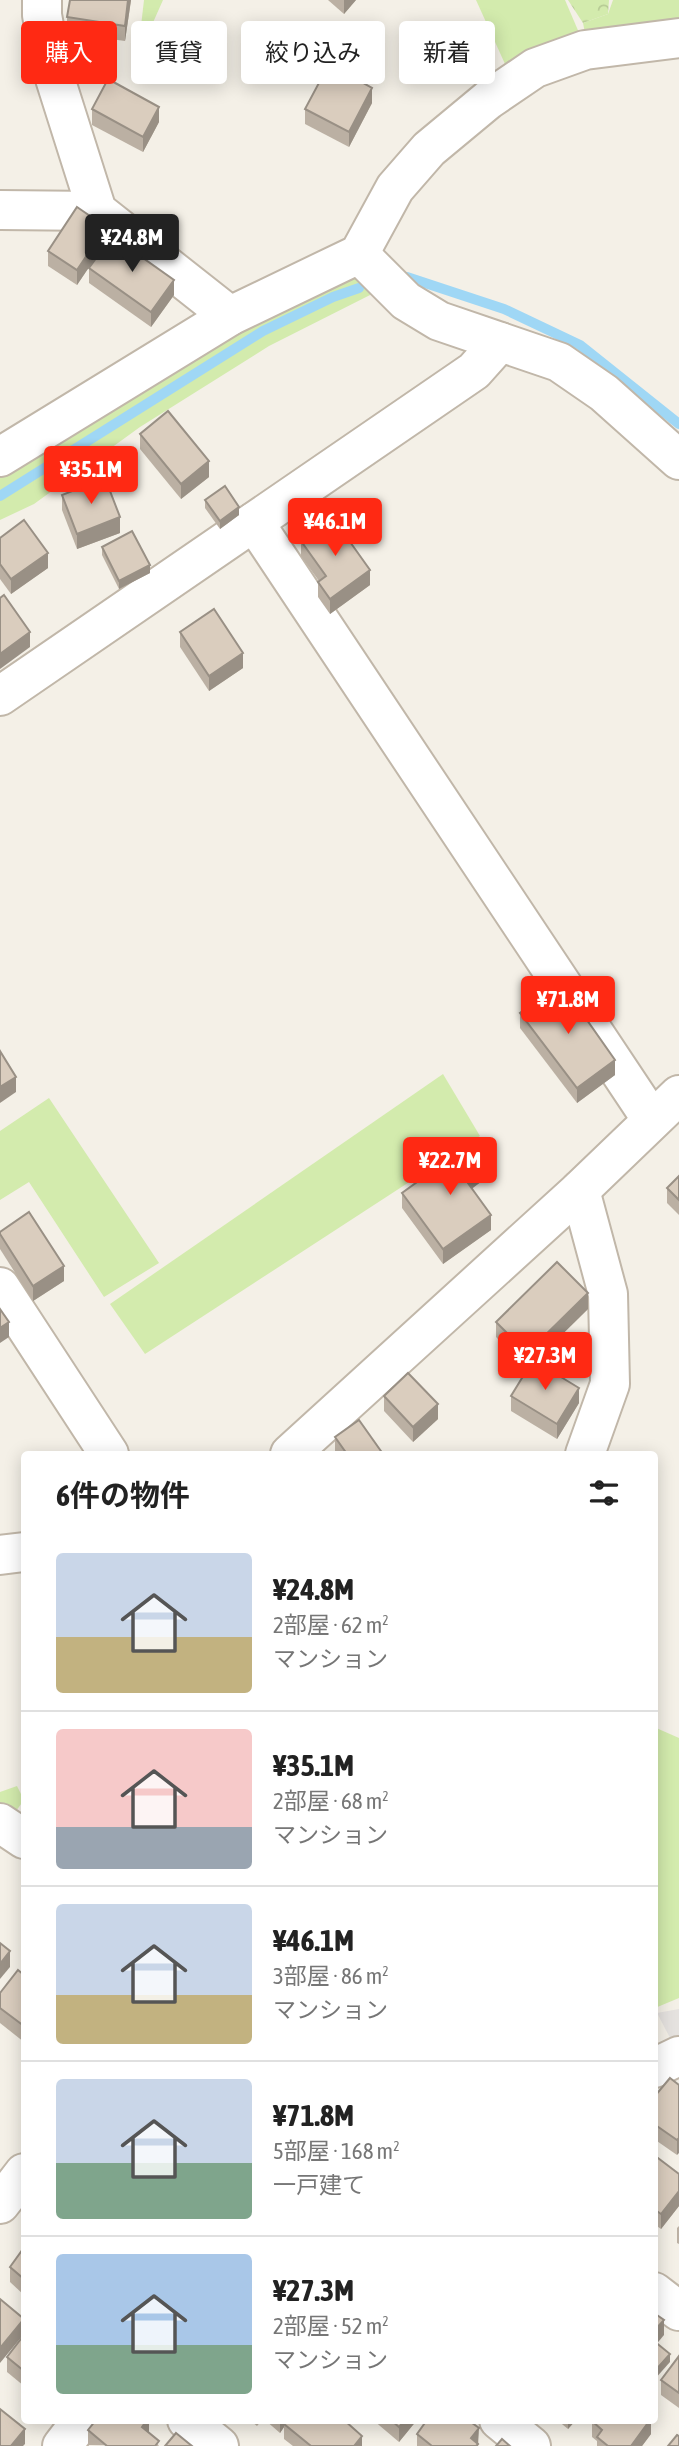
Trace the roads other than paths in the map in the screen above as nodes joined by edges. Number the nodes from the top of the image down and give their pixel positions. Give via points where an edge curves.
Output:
1 (42, 0) edge
2 (679, 38) edge
3 (0, 211) edge
4 (97, 211) junction
5 (359, 254) junction
6 (230, 316) junction
7 (500, 342) junction
8 (0, 457) edge
9 (679, 460) edge
10 (254, 522) junction
11 (0, 696) edge
12 (666, 1107) edge
13 (580, 1190) junction
14 (0, 1287) edge
15 (107, 1451) edge
16 (293, 1451) edge
17 (586, 1451) edge
18 (21, 1552) edge
19 (0, 1555) edge
20 (0, 1823) edge
21 (21, 1837) edge
22 (679, 2056) edge
23 (658, 2066) edge
24 (21, 2177) edge
25 (0, 2204) edge
26 (658, 2295) edge
27 (679, 2311) edge
28 (79, 2424) edge
29 (192, 2424) edge
30 (504, 2424) edge
31 (62, 2446) edge
32 (219, 2446) edge
33 (531, 2446) edge

1 - 4 street via 52,69
2 - 5 street via 585,50 536,68 488,100 429,149 395,188
3 - 4 street
4 - 6 street
5 - 6 street
5 - 7 street via 406,301 439,321
6 - 8 street
7 - 9 street via 559,362 604,393
7 - 10 street via 474,371
10 - 11 street
10 - 12 street
12 - 13 street
13 - 16 street
13 - 17 street via 608,1294 610,1384
14 - 15 street
18 - 19 street
20 - 21 street
22 - 23 street
24 - 25 street
26 - 27 street
28 - 31 street
29 - 32 street
30 - 33 street

